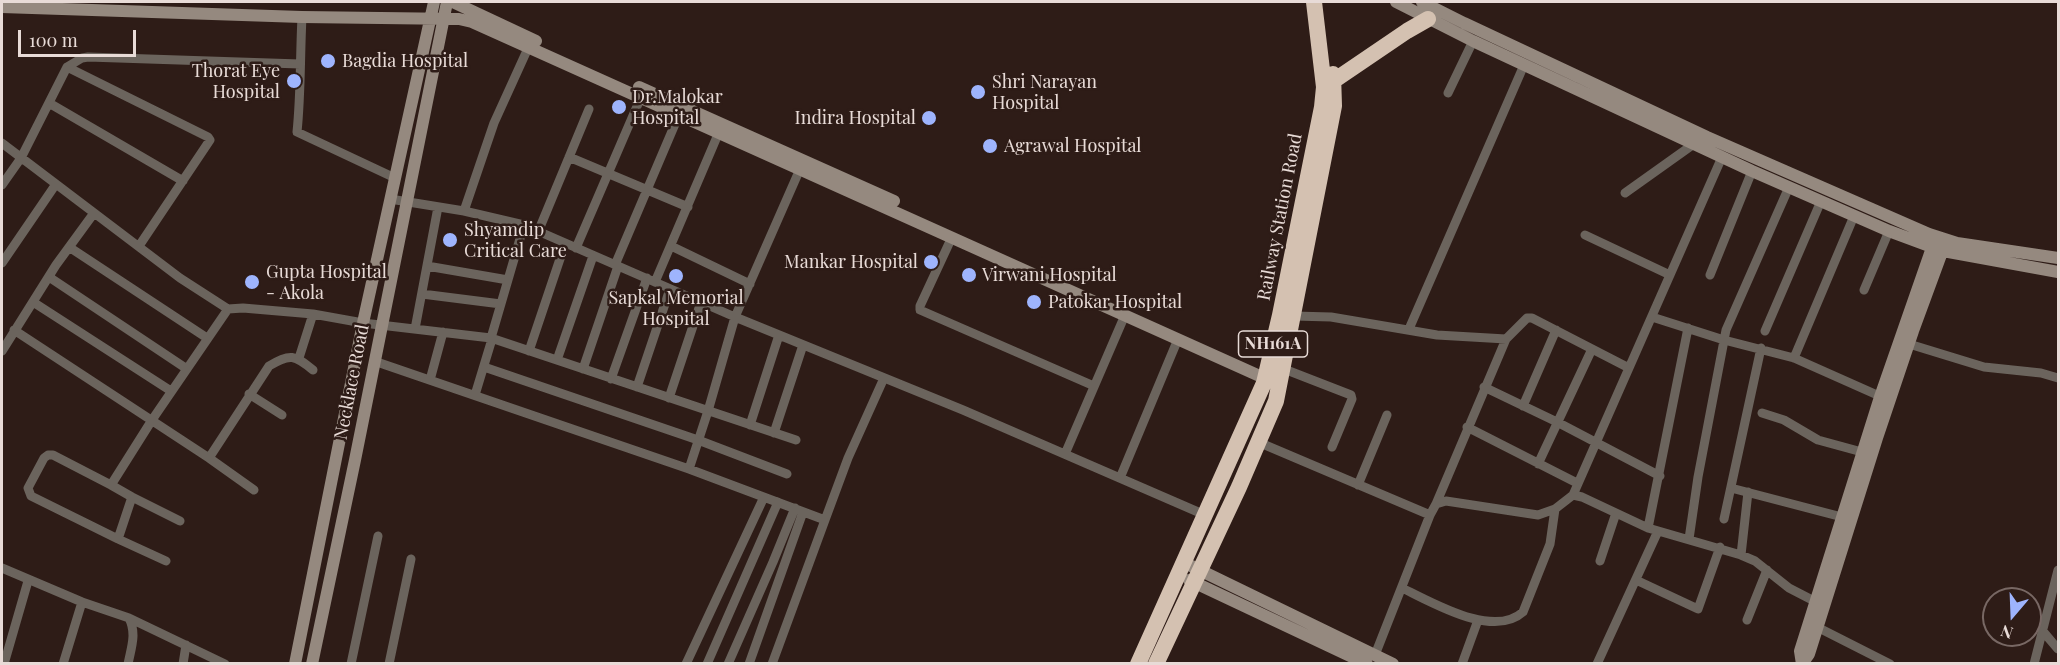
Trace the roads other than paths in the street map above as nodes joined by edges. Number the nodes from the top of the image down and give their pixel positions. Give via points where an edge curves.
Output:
1 (434, 2) edge
2 (447, 2) edge
3 (453, 2) edge
4 (1314, 2) edge
5 (1325, 2) edge
6 (1396, 2) edge
7 (1422, 2) edge
8 (2, 7) edge
9 (155, 7) edge
10 (302, 17) junction
11 (430, 19) junction
12 (444, 19) junction
13 (1428, 19) junction
14 (1473, 41) junction
15 (529, 46) junction
16 (300, 64) junction
17 (1524, 65) junction
18 (67, 67) junction
19 (1329, 84) junction
20 (1448, 93) dead end
21 (641, 97) junction
22 (49, 103) junction
23 (589, 109) dead end
24 (681, 111) junction
25 (719, 132) junction
26 (1699, 140) junction
27 (2, 143) edge
28 (569, 157) junction
29 (1722, 157) junction
30 (21, 158) junction
31 (800, 169) junction
32 (1752, 171) junction
33 (608, 173) junction
34 (395, 178) junction
35 (183, 181) junction
36 (56, 184) junction
37 (2, 185) edge
38 (1789, 187) junction
39 (647, 191) junction
40 (1625, 193) dead end
41 (390, 199) junction
42 (1821, 201) junction
43 (408, 202) junction
44 (438, 207) junction
45 (688, 207) junction
46 (464, 211) junction
47 (94, 213) junction
48 (1854, 216) junction
49 (524, 225) junction
50 (1889, 231) junction
51 (538, 232) junction
52 (1585, 236) dead end
53 (952, 237) junction
54 (565, 244) junction
55 (1939, 244) junction
56 (139, 246) junction
57 (670, 246) junction
58 (69, 247) junction
59 (576, 248) junction
60 (593, 256) junction
61 (2058, 258) edge
62 (2, 263) edge
63 (427, 266) junction
64 (616, 266) junction
65 (2058, 272) edge
66 (1670, 275) junction
67 (1710, 275) dead end
68 (49, 277) junction
69 (508, 280) junction
70 (651, 280) junction
71 (750, 284) junction
72 (670, 289) junction
73 (1864, 290) dead end
74 (422, 294) junction
75 (33, 302) junction
76 (701, 302) junction
77 (501, 304) junction
78 (228, 309) junction
79 (313, 314) junction
80 (1125, 315) junction
81 (1294, 316) junction
82 (735, 317) junction
83 (1652, 317) junction
84 (363, 323) junction
85 (381, 325) junction
86 (1688, 328) junction
87 (415, 329) junction
88 (1409, 329) junction
89 (14, 330) junction
90 (1556, 330) junction
91 (1764, 331) dead end
92 (443, 332) junction
93 (779, 335) junction
94 (207, 338) junction
95 (492, 339) junction
96 (1178, 339) junction
97 (1506, 339) junction
98 (1724, 340) junction
99 (1909, 344) junction
100 (803, 345) junction
101 (1761, 348) junction
102 (1592, 349) junction
103 (2, 351) edge
104 (529, 351) junction
105 (299, 358) junction
106 (1794, 358) junction
107 (557, 360) junction
108 (374, 361) junction
109 (484, 367) junction
110 (1629, 368) junction
111 (186, 369) junction
112 (584, 369) junction
113 (313, 370) dead end
114 (1276, 376) junction
115 (611, 378) junction
116 (884, 378) junction
117 (2058, 378) edge
118 (430, 380) junction
119 (1094, 386) junction
120 (637, 387) junction
121 (1484, 387) junction
122 (171, 391) junction
123 (249, 394) junction
124 (475, 395) junction
125 (669, 398) junction
126 (1885, 399) junction
127 (1523, 406) junction
128 (708, 411) junction
129 (1762, 413) dead end
130 (282, 415) dead end
131 (1387, 415) dead end
132 (152, 420) junction
133 (1557, 422) junction
134 (750, 425) junction
135 (1467, 427) junction
136 (774, 433) junction
137 (699, 440) junction
138 (796, 440) dead end
139 (1258, 442) junction
140 (1596, 443) junction
141 (1332, 447) dead end
142 (1862, 452) junction
143 (1065, 454) junction
144 (209, 458) junction
145 (1538, 464) junction
146 (689, 469) junction
147 (787, 474) dead end
148 (1660, 476) junction
149 (1120, 478) junction
150 (1577, 483) junction
151 (111, 485) junction
152 (1358, 485) junction
153 (1731, 488) junction
154 (254, 490) dead end
155 (1748, 492) junction
156 (1573, 495) junction
157 (132, 496) junction
158 (764, 497) junction
159 (778, 502) junction
160 (1436, 504) junction
161 (1555, 509) junction
162 (799, 510) junction
163 (1616, 513) junction
164 (1205, 515) junction
165 (1430, 515) junction
166 (1842, 517) junction
167 (1724, 519) dead end
168 (825, 520) junction
169 (180, 521) dead end
170 (1653, 530) junction
171 (378, 536) dead end
172 (118, 539) junction
173 (1689, 539) junction
174 (1720, 548) junction
175 (1836, 552) junction
176 (1741, 555) junction
177 (411, 559) dead end
178 (166, 561) dead end
179 (1600, 561) dead end
180 (2, 568) edge
181 (1181, 568) junction
182 (1767, 570) junction
183 (2058, 570) edge
184 (1197, 576) junction
185 (1636, 580) junction
186 (28, 581) junction
187 (1402, 588) junction
188 (82, 602) junction
189 (2049, 602) junction
190 (1819, 603) junction
191 (2058, 607) edge
192 (129, 618) junction
193 (1478, 620) junction
194 (1747, 620) dead end
195 (1817, 627) junction
196 (2042, 629) joint
197 (186, 645) junction
198 (2038, 647) edge
199 (2058, 649) edge
200 (1371, 659) edge
201 (4, 663) edge
202 (63, 663) edge
203 (128, 663) edge
204 (183, 663) edge
205 (225, 663) edge
206 (295, 663) edge
207 (312, 663) edge
208 (351, 663) edge
209 (388, 663) edge
210 (686, 663) edge
211 (707, 663) edge
212 (728, 663) edge
213 (749, 663) edge
214 (772, 663) edge
215 (1138, 663) edge
216 (1156, 663) edge
217 (1393, 663) edge
218 (1462, 663) edge
219 (1597, 663) edge
220 (1802, 663) edge
221 (1890, 663) edge
222 (2034, 663) edge

1 - 11 street, Necklace Road
2 - 12 street, Necklace Road
3 - 24 street
4 - 19 highway, Railway Station Road / NH161A
5 - 19 highway, Railway Station Road / NH161A
6 - 13 street
7 - 26 street
8 - 9 street
9 - 10 street
10 - 11 street
10 - 16 street
11 - 12 street
11 - 34 street, Necklace Road
12 - 15 street via 472,22
12 - 43 street, Necklace Road
13 - 14 street
13 - 19 highway
14 - 17 street
14 - 20 street
15 - 21 street
15 - 46 street via 494,123
16 - 18 street via 88,57
16 - 34 street via 297,132
17 - 26 street
17 - 88 street
18 - 22 street
18 - 35 street via 208,137 209,144
19 - 81 highway, Railway Station Road / NH161A via 1334,106
19 - 114 highway, Railway Station Road / NH161A via 1281,315
21 - 24 street
21 - 33 street
22 - 30 street
22 - 35 street
23 - 28 street
24 - 25 street
24 - 39 street
24 - 114 street
25 - 31 street
25 - 45 street
26 - 29 street
26 - 40 street
26 - 55 street
27 - 30 street
28 - 33 street
28 - 51 street
29 - 32 street
29 - 66 street
30 - 36 street
30 - 37 street
31 - 53 street
31 - 71 street
32 - 38 street
32 - 67 street
33 - 39 street
33 - 59 street
34 - 41 street, Necklace Road
35 - 56 street
36 - 47 street
36 - 62 street
38 - 42 street
38 - 98 street
39 - 45 street
39 - 64 street
41 - 43 street
41 - 84 street, Necklace Road
42 - 48 street
42 - 91 street
43 - 44 street
43 - 85 street, Necklace Road
44 - 46 street
44 - 63 street
45 - 57 street
46 - 49 street
47 - 56 street
47 - 58 street
48 - 50 street
48 - 106 street
49 - 51 street
49 - 69 street
50 - 55 street
50 - 73 street
51 - 54 street
52 - 66 street
53 - 80 street
53 - 119 street via 920,310
54 - 59 street
54 - 104 street
55 - 61 street
55 - 65 street
55 - 99 street
55 - 126 street
56 - 78 street
57 - 70 street
57 - 71 street
58 - 68 street
58 - 94 street
59 - 60 street
60 - 64 street
60 - 107 street
63 - 69 street
63 - 74 street
64 - 70 street
64 - 112 street
66 - 83 street
68 - 75 street
68 - 111 street
69 - 77 street
70 - 72 street
70 - 115 street
71 - 82 street
72 - 76 street
72 - 120 street
74 - 77 street
74 - 87 street
75 - 89 street
75 - 122 street
76 - 82 street
76 - 125 street
77 - 95 street
78 - 79 street
78 - 94 street
79 - 84 street
79 - 105 street
80 - 96 street
80 - 119 street
81 - 88 street via 1331,317
81 - 114 highway, Railway Station Road / NH161A
82 - 93 street
82 - 128 street
83 - 86 street
83 - 110 street
84 - 85 street
84 - 206 street, Necklace Road
85 - 87 street
85 - 108 street, Necklace Road
86 - 98 street
86 - 148 street
87 - 92 street
88 - 97 street via 1437,335
89 - 103 street
89 - 132 street
90 - 97 street via 1529,317
90 - 102 street
90 - 127 street
92 - 95 street
92 - 118 street
93 - 100 street
93 - 134 street
94 - 111 street
95 - 104 street
95 - 109 street
96 - 114 street
96 - 149 street
97 - 121 street
98 - 101 street
98 - 173 street
99 - 117 street via 1984,367
99 - 126 street
100 - 116 street
100 - 136 street
101 - 106 street
101 - 153 street
102 - 110 street
102 - 133 street
104 - 107 street
105 - 113 street
105 - 123 street via 284,357 269,366
106 - 126 street
107 - 112 street
108 - 118 street
108 - 207 street, Necklace Road
109 - 124 street
109 - 137 street
110 - 140 street
111 - 122 street
112 - 115 street
114 - 139 highway, Railway Station Road / NH161A via 1276,401
114 - 141 street via 1351,395
114 - 164 highway, Railway Station Road / NH161A
115 - 120 street
116 - 143 street
116 - 168 street
118 - 124 street
119 - 143 street
120 - 125 street
121 - 127 street
121 - 135 street
122 - 132 street
123 - 130 street
123 - 144 street
124 - 146 street
125 - 128 street
126 - 142 street
126 - 175 street
127 - 133 street
128 - 134 street
128 - 137 street
129 - 142 street via 1784,420 1818,440
131 - 152 street
132 - 144 street
132 - 151 street
133 - 140 street
133 - 145 street
134 - 136 street
135 - 145 street
135 - 160 street
136 - 138 street
137 - 146 street
137 - 147 street
139 - 152 street
139 - 184 highway, Railway Station Road / NH161A
140 - 148 street
140 - 150 street
142 - 166 street
143 - 149 street
144 - 154 street
145 - 150 street
146 - 158 street
148 - 170 street
149 - 164 street
150 - 156 street
151 - 157 street
151 - 172 street via 48,455 28,488 31,496
152 - 165 street
153 - 155 street
153 - 167 street
155 - 166 street
155 - 176 street
156 - 161 street
156 - 163 street
157 - 169 street
157 - 172 street
158 - 159 street
158 - 210 street
159 - 162 street
159 - 211 street
160 - 161 street via 1446,501 1538,515
160 - 165 street
161 - 193 street via 1550,544 1523,612 1496,622
162 - 168 street
162 - 212 street
162 - 213 street
163 - 170 street
163 - 179 street
164 - 181 highway, Railway Station Road / NH161A
165 - 187 street
166 - 175 street
168 - 214 street
170 - 173 street
170 - 185 street
171 - 208 street
172 - 178 street
173 - 174 street
174 - 176 street
174 - 185 street via 1698,609
175 - 190 street
176 - 182 street
177 - 209 street
180 - 186 street
181 - 184 street
181 - 215 highway, Railway Station Road / NH161A
182 - 190 street via 1789,588
182 - 194 street
183 - 189 street
184 - 200 street
184 - 216 highway, Railway Station Road / NH161A
185 - 219 street
186 - 188 street
186 - 201 street
187 - 193 street
187 - 200 street
188 - 192 street
188 - 202 street
189 - 191 street
189 - 196 street
190 - 195 street
190 - 220 street via 1800,651
192 - 197 street
192 - 203 street via 134,630
193 - 218 street
195 - 220 street
195 - 221 street
196 - 199 street
197 - 204 street
197 - 205 street
198 - 222 street
200 - 217 street

